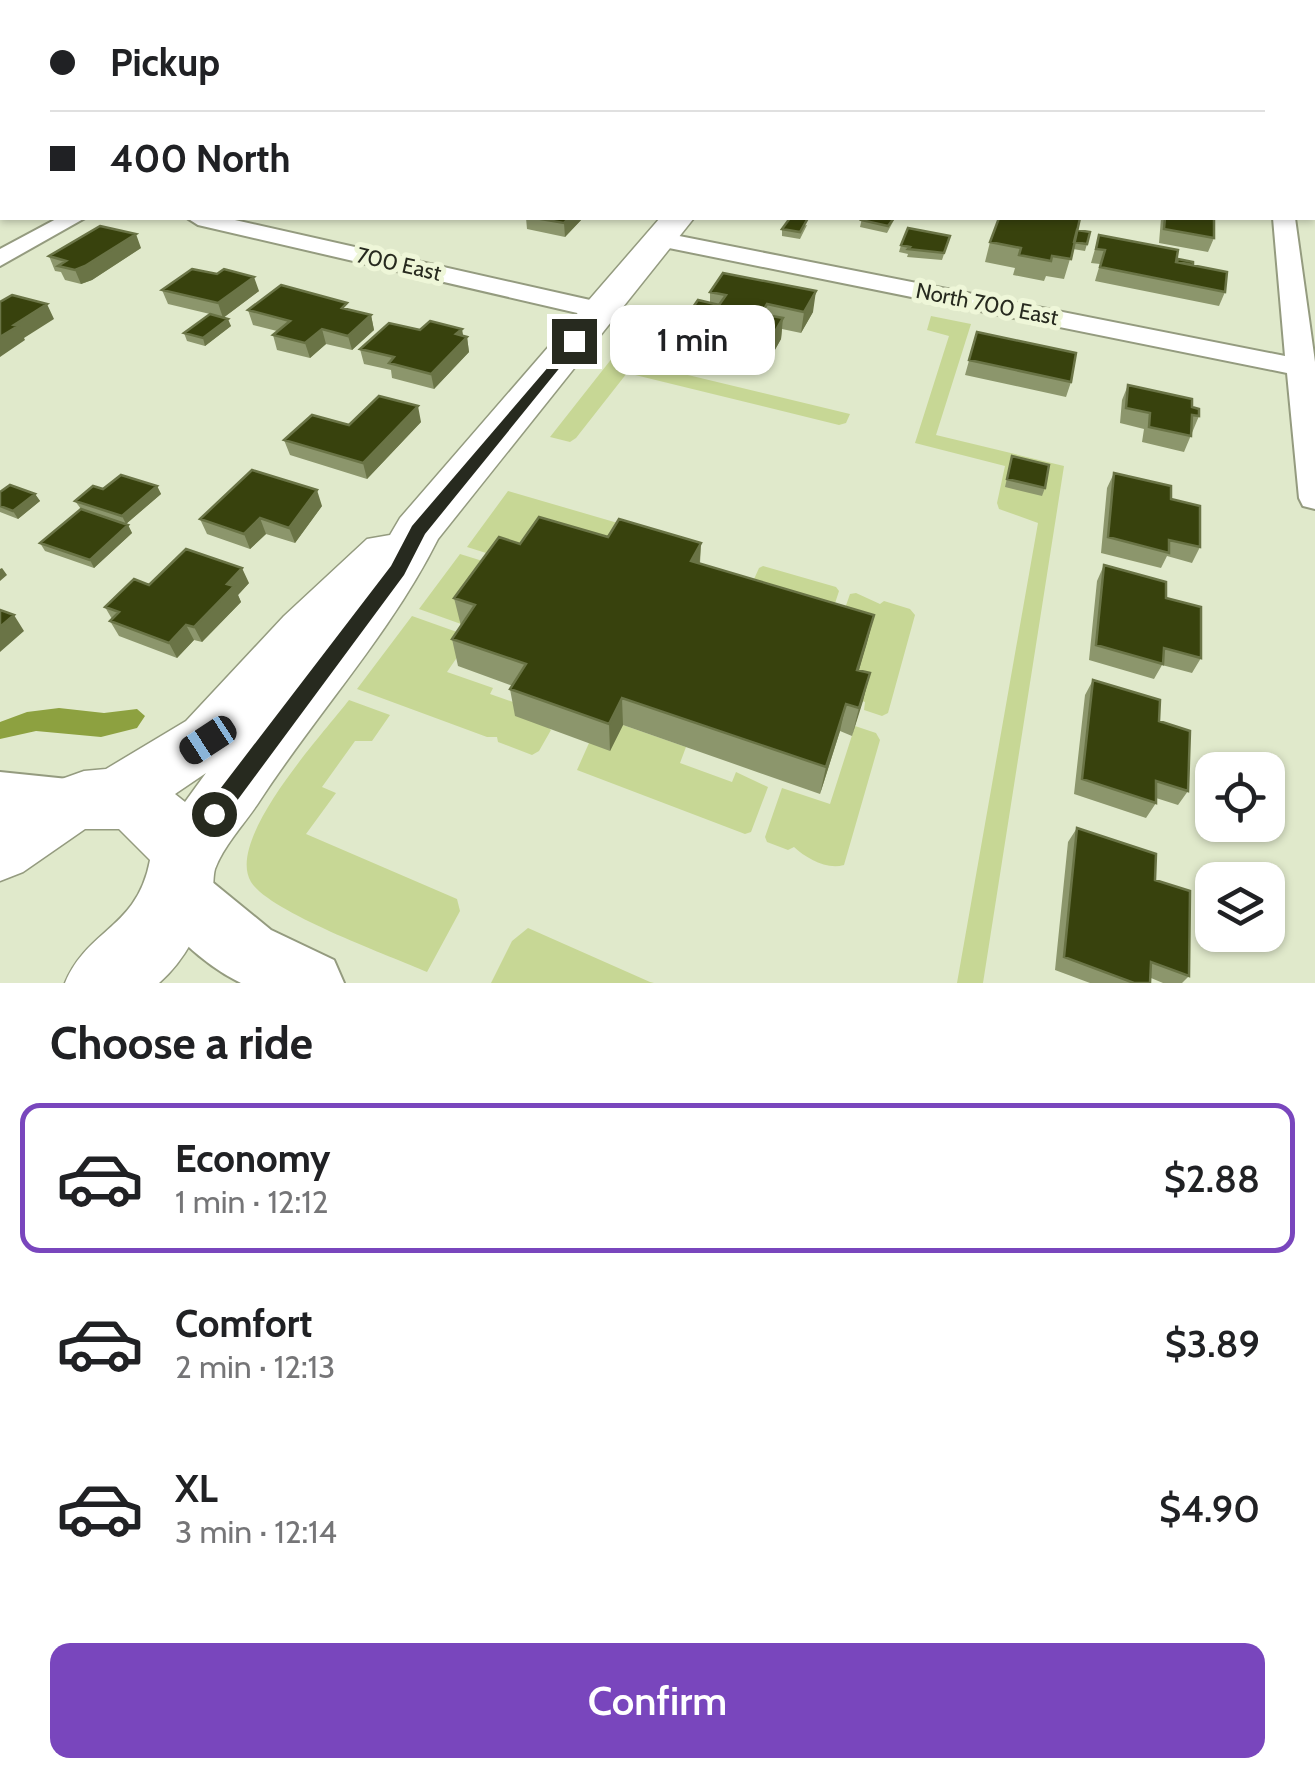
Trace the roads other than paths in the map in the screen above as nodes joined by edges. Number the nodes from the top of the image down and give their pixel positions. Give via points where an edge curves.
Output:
1 (70, 220) edge
2 (207, 220) edge
3 (1284, 220) edge
4 (668, 228) edge
5 (0, 258) edge
6 (599, 310) junction
7 (1307, 368) edge
8 (1315, 498) edge
9 (418, 530) junction
10 (0, 798) edge
11 (90, 802) junction
12 (0, 850) edge
13 (180, 876) junction
14 (102, 983) edge
15 (311, 983) edge

1 - 5 street
2 - 6 street, 700 East
3 - 7 street
4 - 6 main road
4 - 7 street, North 700 East
6 - 9 main road
7 - 8 street
9 - 11 main road via 374,560 208,740
9 - 13 main road via 398,570 250,762
10 - 11 street
11 - 12 main road
11 - 13 main road via 139,805 156,814 176,837
13 - 14 main road via 164,922 145,948
13 - 15 street via 248,952

